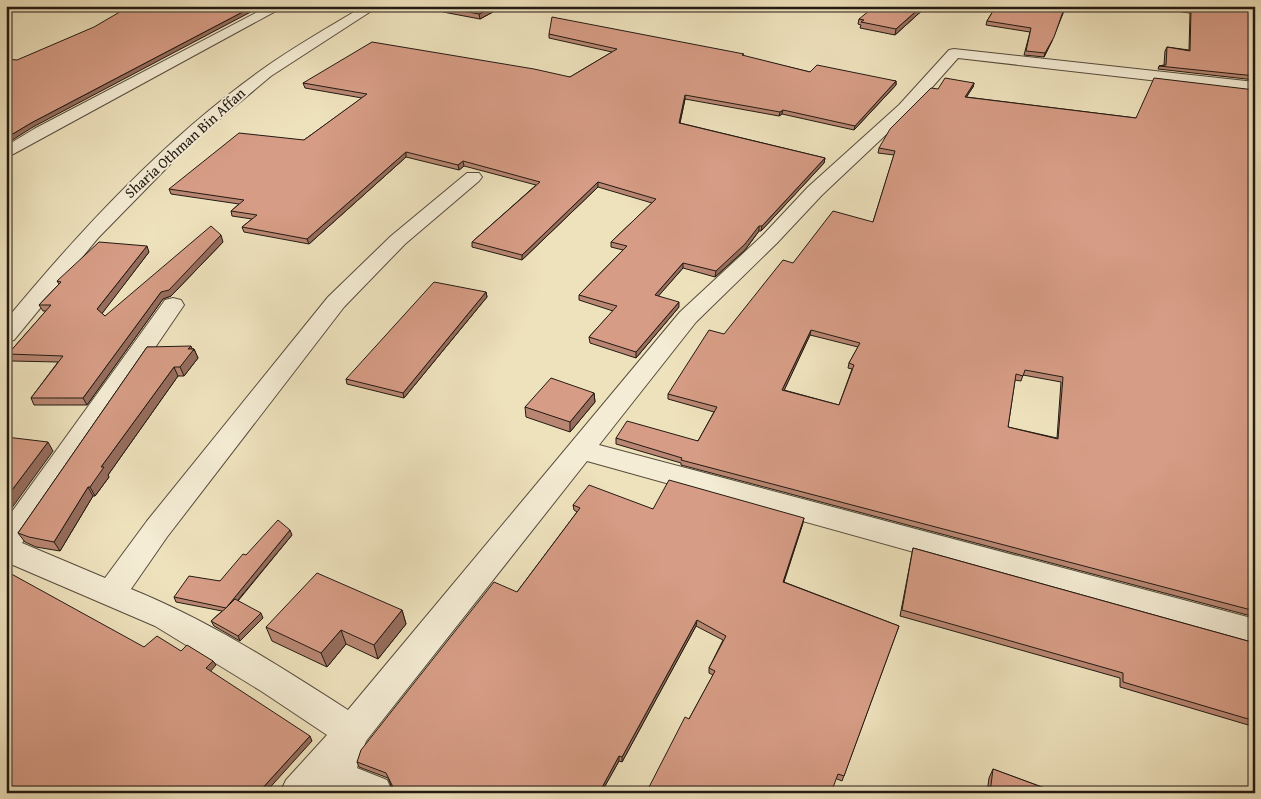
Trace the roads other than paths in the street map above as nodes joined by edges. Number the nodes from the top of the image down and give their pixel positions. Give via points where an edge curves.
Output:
1 (278, 6) edge
2 (373, 6) edge
3 (1255, 87) edge
4 (6, 153) edge
5 (472, 177) dead end
6 (173, 305) dead end
7 (6, 335) edge
8 (581, 450) junction
9 (6, 543) edge
10 (6, 549) edge
11 (111, 593) junction
12 (1255, 633) edge
13 (352, 732) junction
14 (299, 793) edge
15 (374, 793) edge

1 - 4 street
2 - 7 street, Sharia Othman Bin Affan via 281,63 192,132 117,204
3 - 8 street via 954,53 905,108 815,190 770,239 688,317
5 - 11 street via 398,240 336,302 157,529
6 - 9 street
8 - 12 street
8 - 13 street
10 - 11 street
11 - 13 street via 174,622 273,680
13 - 14 street
13 - 15 street via 336,777

